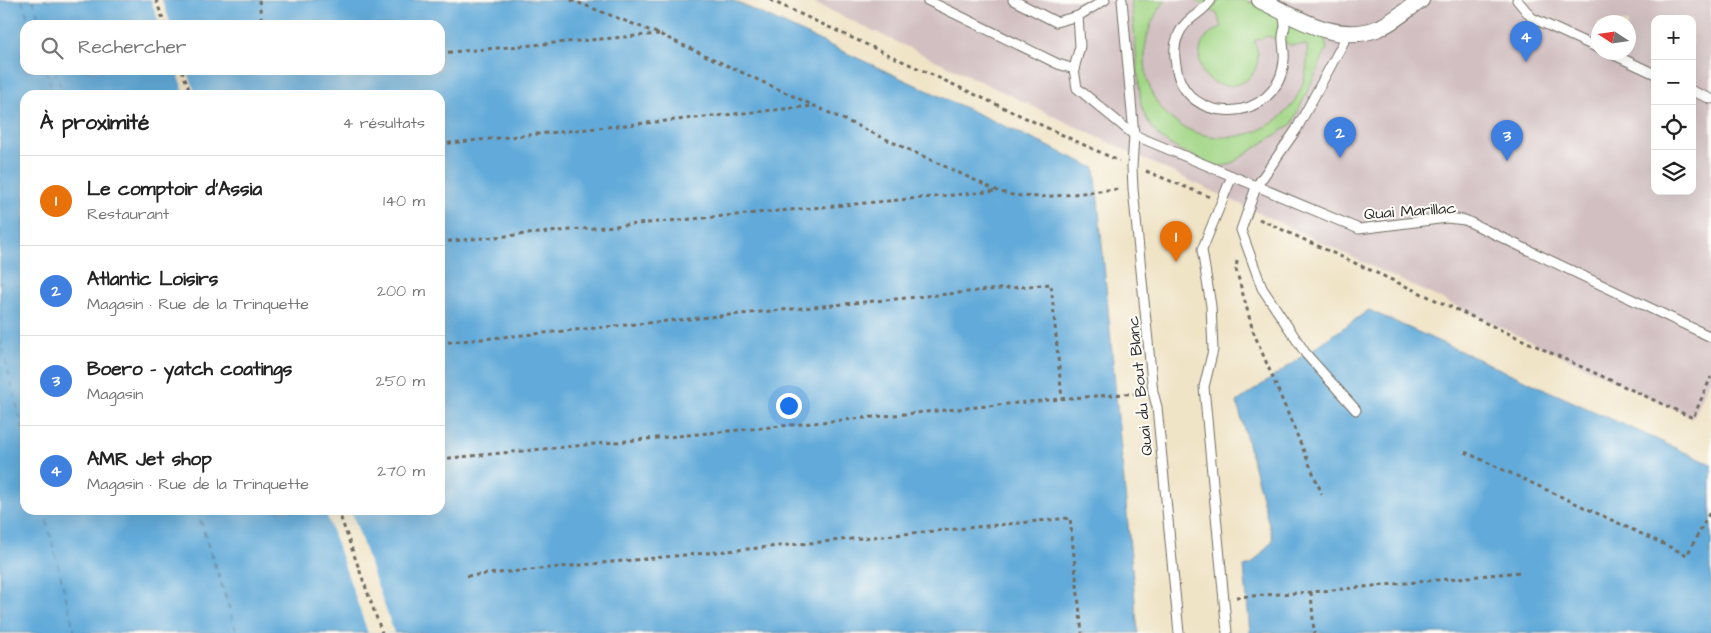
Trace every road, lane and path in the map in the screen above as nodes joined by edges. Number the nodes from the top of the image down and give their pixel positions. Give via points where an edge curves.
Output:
1 (156, 0) edge
2 (259, 0) edge
3 (571, 0) edge
4 (770, 0) edge
5 (927, 0) edge
6 (1013, 0) edge
7 (1105, 0) edge
8 (1122, 0) edge
9 (1211, 0) edge
10 (1260, 0) edge
11 (1421, 0) edge
12 (1517, 0) edge
13 (1283, 11) junction
14 (1078, 16) junction
15 (163, 20) edge
16 (261, 20) edge
17 (659, 34) junction
18 (1348, 34) junction
19 (1591, 45) edge
20 (445, 53) edge
21 (1625, 60) edge
22 (1074, 69) junction
23 (1651, 72) edge
24 (184, 75) edge
25 (189, 90) edge
26 (1696, 93) edge
27 (1711, 99) edge
28 (813, 106) junction
29 (1134, 135) junction
30 (445, 143) edge
31 (1132, 167) junction
32 (1232, 176) junction
33 (1256, 186) junction
34 (1117, 190) dead end
35 (998, 191) junction
36 (1221, 202) junction
37 (1247, 214) junction
38 (445, 242) edge
39 (1237, 259) dead end
40 (1711, 337) edge
41 (445, 344) edge
42 (1711, 377) edge
43 (1128, 394) dead end
44 (1062, 399) junction
45 (1356, 410) dead end
46 (1464, 452) dead end
47 (445, 459) edge
48 (1322, 494) dead end
49 (1711, 510) edge
50 (340, 515) edge
51 (1521, 572) dead end
52 (467, 576) dead end
53 (1311, 592) junction
54 (1246, 596) dead end
55 (382, 633) edge
56 (1082, 633) edge
57 (1178, 633) edge
58 (1227, 633) edge
59 (1314, 633) edge

1 - 15 path
2 - 16 path
3 - 17 path
4 - 31 path
5 - 22 lane
6 - 14 lane via 1056,22
7 - 14 lane
8 - 29 lane, Quai du Bout Blanc
9 - 13 lane via 1207,7 1188,20 1178,35 1174,54 1177,74 1186,91 1198,102 1217,110 1236,111 1258,103 1270,93 1280,77 1284,61
10 - 13 street
11 - 18 street via 1380,28
12 - 19 lane via 1532,18
13 - 18 street via 1321,30
14 - 22 lane via 1080,46
17 - 20 path
17 - 28 path
18 - 33 lane via 1296,130
21 - 23 lane
22 - 29 lane, Quai Marillac via 1077,88
24 - 25 path
26 - 27 lane
28 - 30 path
28 - 35 path
29 - 31 lane, Quai du Bout Blanc
29 - 32 lane, Quai Marillac
31 - 36 path
31 - 57 lane, Quai du Bout Blanc
32 - 33 lane, Quai Marillac
32 - 36 lane
33 - 37 lane
33 - 40 lane, Quai Marillac via 1359,230 1448,218 1465,220
34 - 35 path via 1051,196 1012,196
35 - 38 path
36 - 58 lane via 1202,250 1211,306 1213,350 1204,386
37 - 42 path via 1692,418
37 - 45 lane via 1241,230 1262,288 1306,354
39 - 48 path via 1236,269 1254,331
41 - 44 path via 1051,284
43 - 44 path
44 - 47 path
46 - 49 path via 1687,555
50 - 55 path
51 - 53 path
52 - 56 path via 1070,518
53 - 54 path
53 - 59 path

